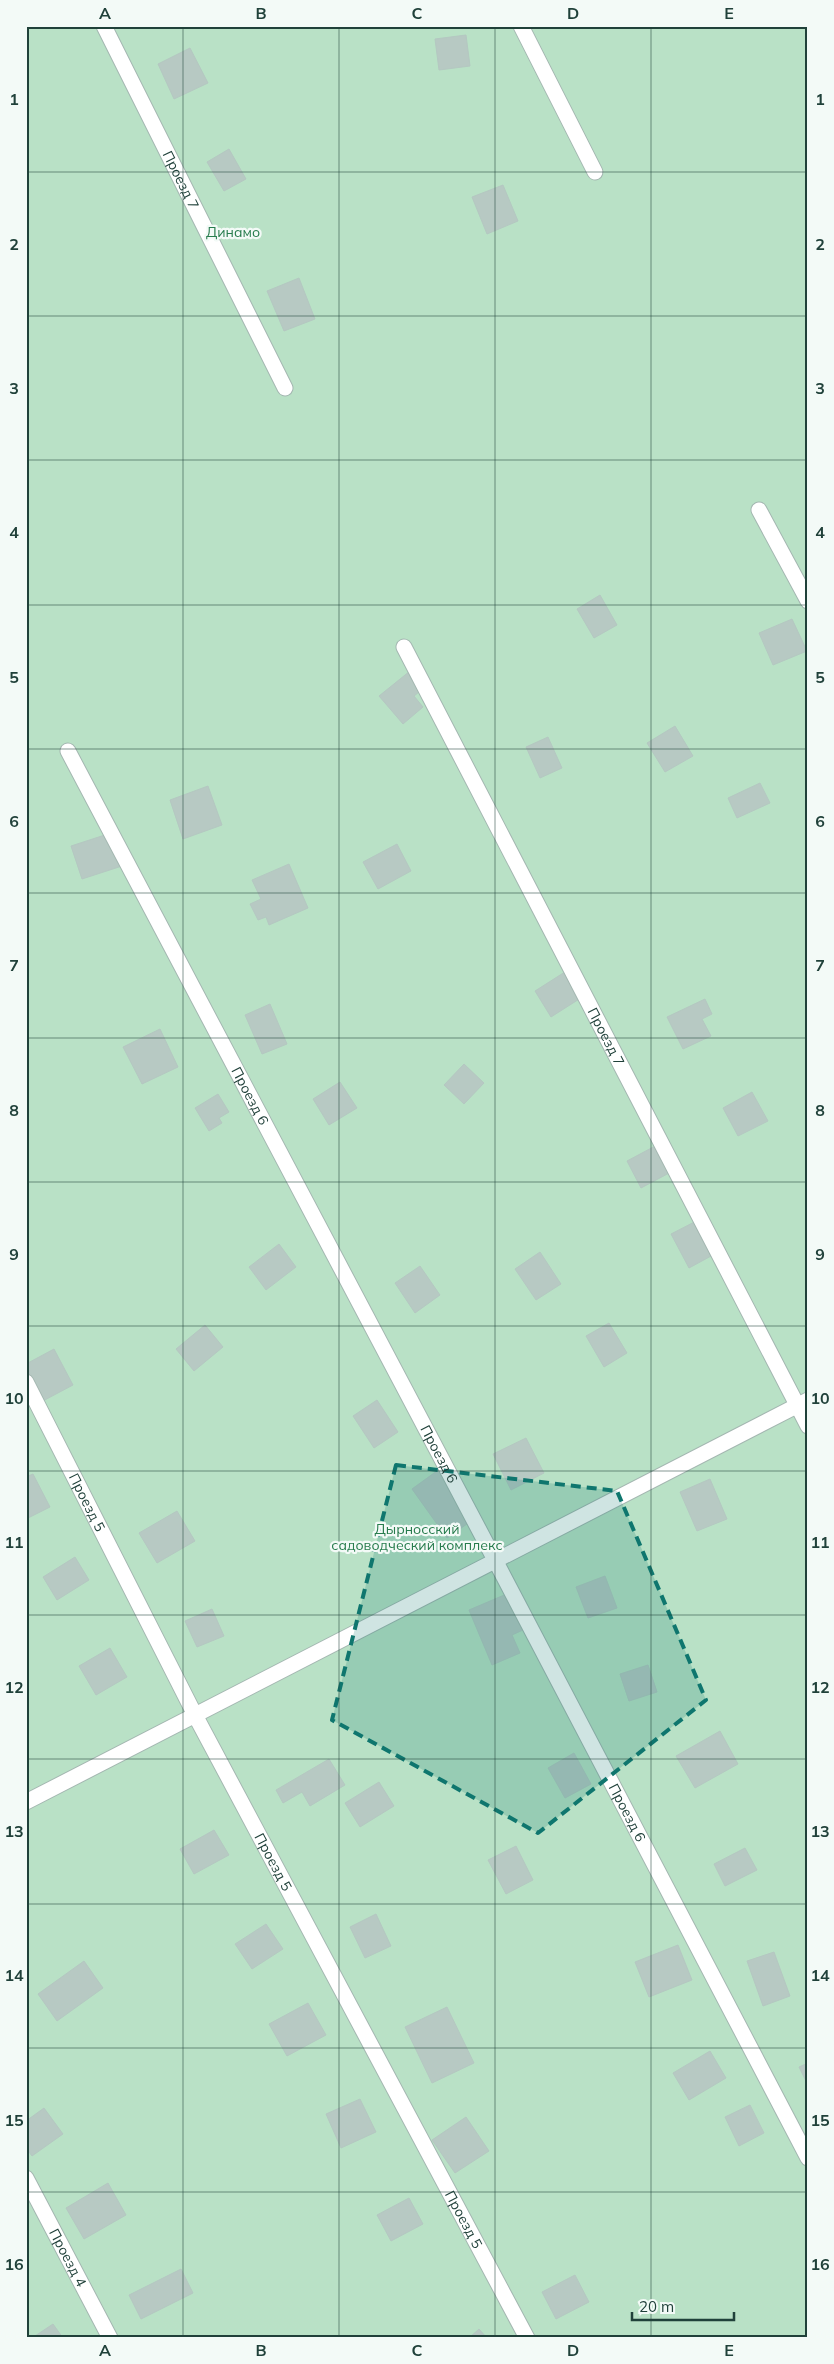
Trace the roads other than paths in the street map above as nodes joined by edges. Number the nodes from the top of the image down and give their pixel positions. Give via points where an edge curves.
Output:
1 (104, 26) edge
2 (521, 26) edge
3 (596, 172) dead end
4 (285, 388) dead end
5 (759, 510) dead end
6 (808, 601) edge
7 (404, 647) dead end
8 (68, 751) dead end
9 (26, 1382) edge
10 (802, 1402) edge
11 (808, 1426) edge
12 (496, 1560) junction
13 (194, 1715) junction
14 (26, 1802) edge
15 (808, 2158) edge
16 (26, 2178) edge
17 (110, 2338) edge
18 (528, 2338) edge

1 - 4 street, Проезд 7
2 - 3 street
5 - 6 street
7 - 10 street, Проезд 7
8 - 12 street, Проезд 6
9 - 13 street, Проезд 5
10 - 11 street, Проезд 7
10 - 12 street
12 - 13 street
12 - 15 street, Проезд 6
13 - 14 street
13 - 18 street, Проезд 5
16 - 17 street, Проезд 4

